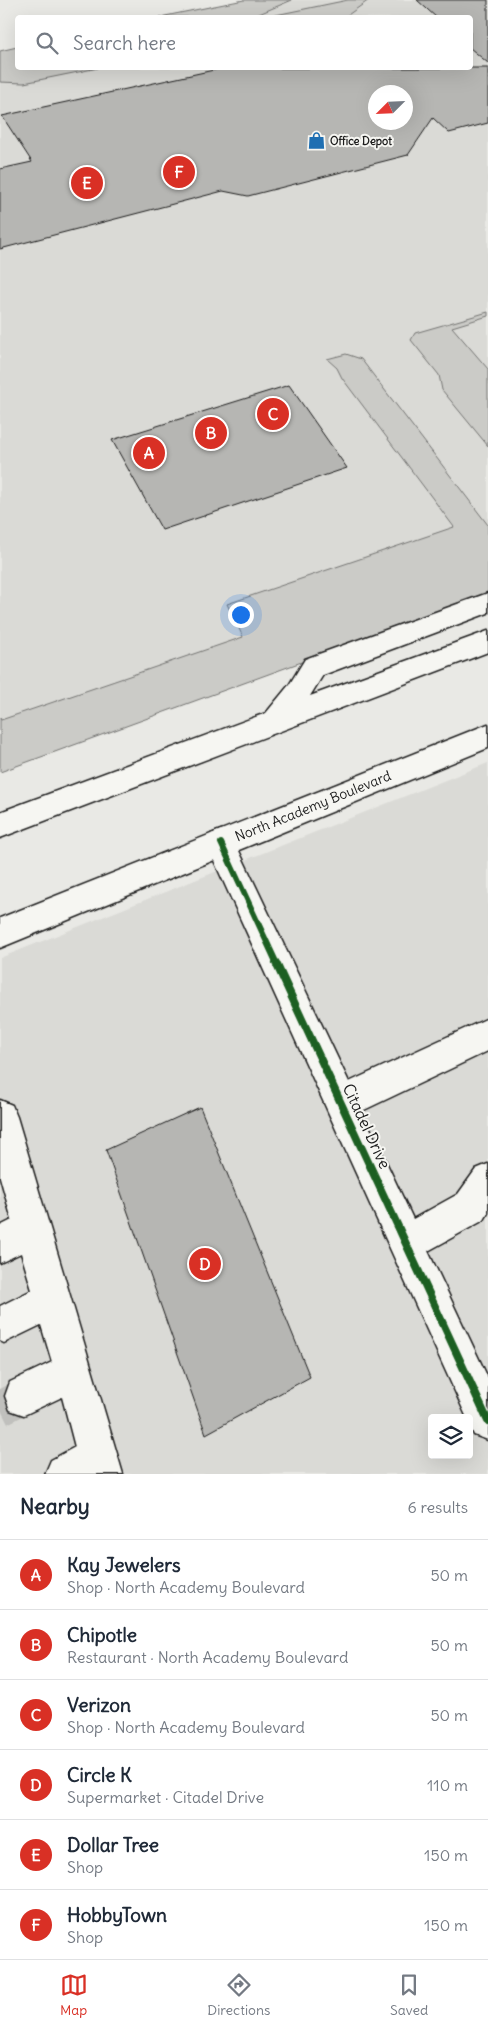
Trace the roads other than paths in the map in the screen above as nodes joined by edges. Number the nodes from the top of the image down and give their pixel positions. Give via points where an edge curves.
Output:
1 (488, 602) edge
2 (488, 641) edge
3 (274, 722) junction
4 (488, 736) edge
5 (0, 824) edge
6 (221, 843) junction
7 (0, 933) edge
8 (488, 1034) edge
9 (340, 1103) junction
10 (0, 1117) edge
11 (7, 1167) edge
12 (488, 1180) edge
13 (32, 1229) junction
14 (406, 1243) junction
15 (0, 1245) edge
16 (52, 1299) junction
17 (4, 1324) dead end
18 (73, 1370) junction
19 (24, 1396) tunnel mouth
20 (488, 1421) edge
21 (88, 1468) edge

1 - 3 main road via 314,667
2 - 3 main road
3 - 5 main road
4 - 6 main road, North Academy Boulevard
6 - 7 main road, North Academy Boulevard
6 - 9 main road, Citadel Drive
8 - 9 main road
9 - 14 main road, Citadel Drive
10 - 11 main road
11 - 13 main road
12 - 14 main road via 471,1207
13 - 15 main road
13 - 16 main road
14 - 20 main road, Citadel Drive
16 - 17 main road
16 - 18 main road
18 - 19 main road
18 - 21 main road

